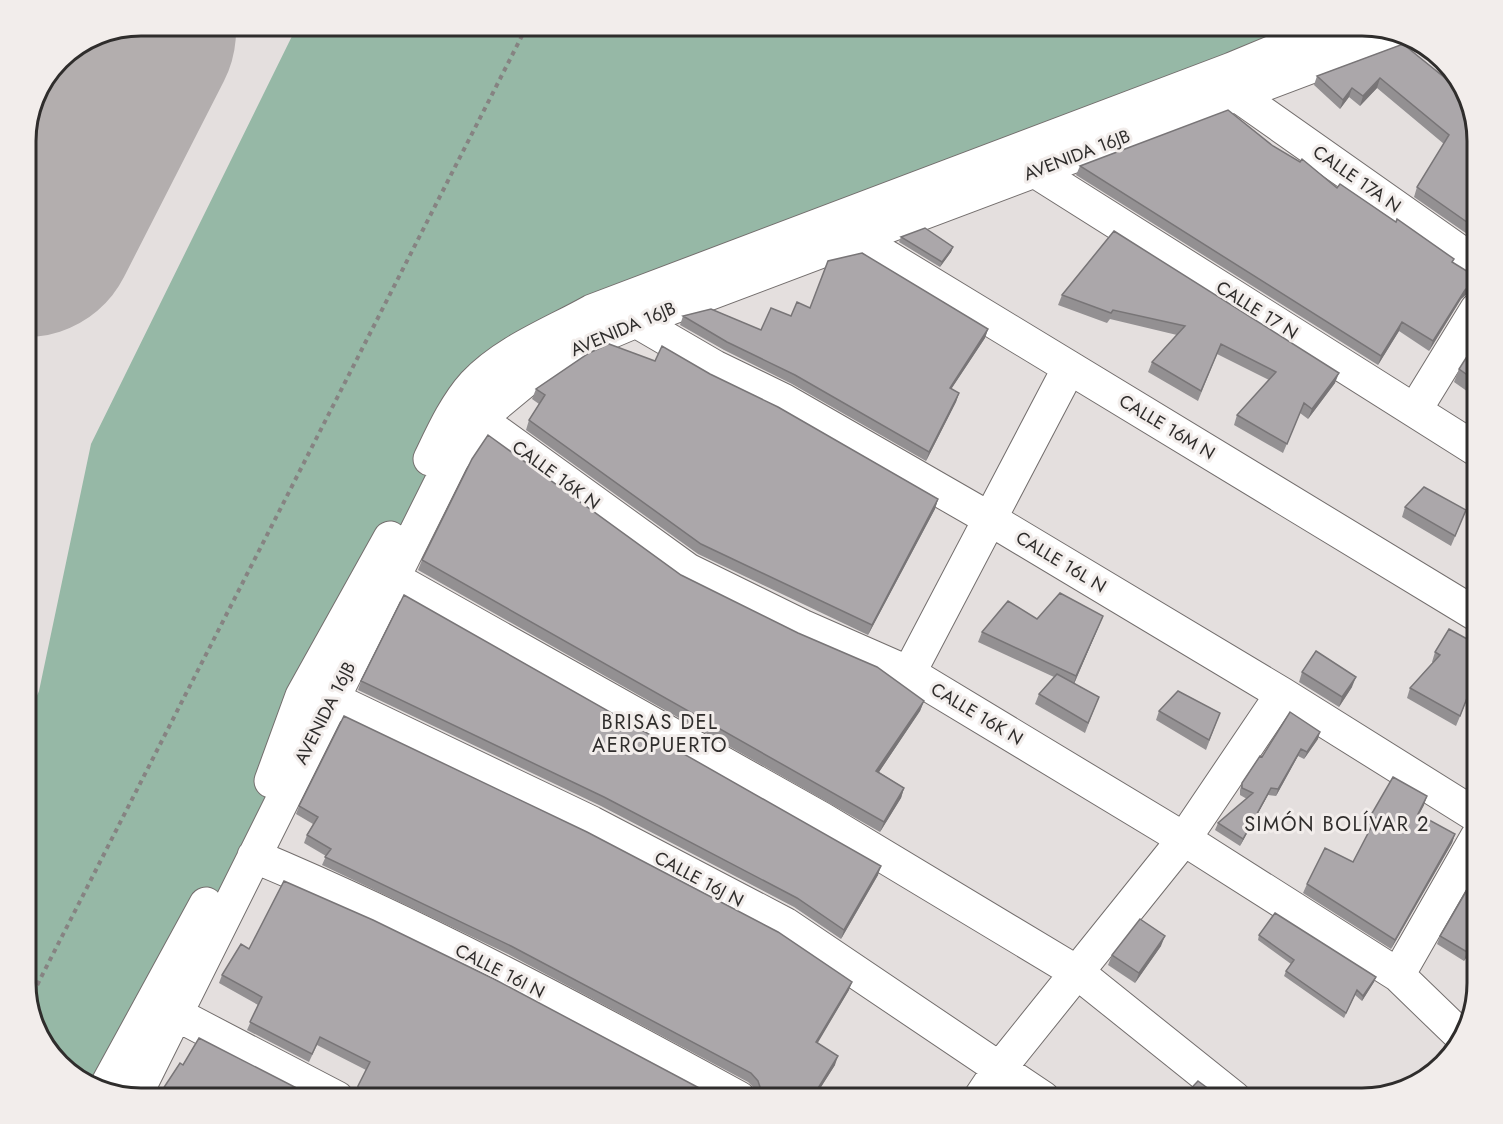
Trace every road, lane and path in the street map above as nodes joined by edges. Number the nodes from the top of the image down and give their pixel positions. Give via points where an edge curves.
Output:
1 (522, 36) edge
2 (1312, 36) edge
3 (1385, 39) edge
4 (1237, 95) junction
5 (1035, 171) junction
6 (856, 238) junction
7 (1467, 256) edge
8 (636, 321) junction
9 (1467, 327) edge
10 (1069, 368) junction
11 (1415, 410) junction
12 (479, 419) junction
13 (1467, 443) edge
14 (990, 519) junction
15 (393, 578) junction
16 (1467, 608) edge
17 (909, 673) junction
18 (1282, 694) junction
19 (333, 699) junction
20 (1467, 809) edge
21 (1184, 839) junction
22 (254, 856) junction
23 (1467, 856) edge
24 (1078, 973) junction
25 (1398, 975) junction
26 (36, 987) edge
27 (176, 1014) junction
28 (1455, 1030) edge
29 (1000, 1068) junction
30 (108, 1082) edge
31 (139, 1088) edge
32 (318, 1088) edge
33 (720, 1088) edge
34 (987, 1088) edge
35 (1029, 1088) edge
36 (1222, 1088) edge

1 - 26 path
2 - 30 street via 592,311 502,361 474,384 442,435 380,558 302,696 268,788
3 - 4 street, AVENIDA 16JB
4 - 5 street, AVENIDA 16JB
4 - 7 street, CALLE 17A N
5 - 6 street, AVENIDA 16JB
5 - 11 street, CALLE 17 N
6 - 8 street, AVENIDA 16JB
6 - 10 street, CALLE 16M N
8 - 12 street, AVENIDA 16JB via 577,346 533,374
8 - 14 street, CALLE 16L N
9 - 11 street
10 - 14 street
10 - 16 street, CALLE 16M N
11 - 13 street, CALLE 17 N
12 - 15 street, AVENIDA 16JB via 452,460
12 - 17 street, CALLE 16K N via 688,570
14 - 17 street
14 - 18 street, CALLE 16L N
15 - 19 street, AVENIDA 16JB
15 - 24 street via 822,819
17 - 21 street, CALLE 16K N
18 - 20 street, CALLE 16L N
18 - 21 street
19 - 22 street, AVENIDA 16JB
19 - 29 street, CALLE 16J N via 592,823 785,924
21 - 24 street
21 - 25 street, CALLE 16K N
22 - 27 street, AVENIDA 16JB
22 - 33 street, CALLE 16I N via 439,940
23 - 25 street
24 - 29 street
24 - 36 street
25 - 28 street, CALLE 16K N
27 - 31 street, AVENIDA 16JB
27 - 32 street
29 - 34 street
29 - 35 street, CALLE 16J N

